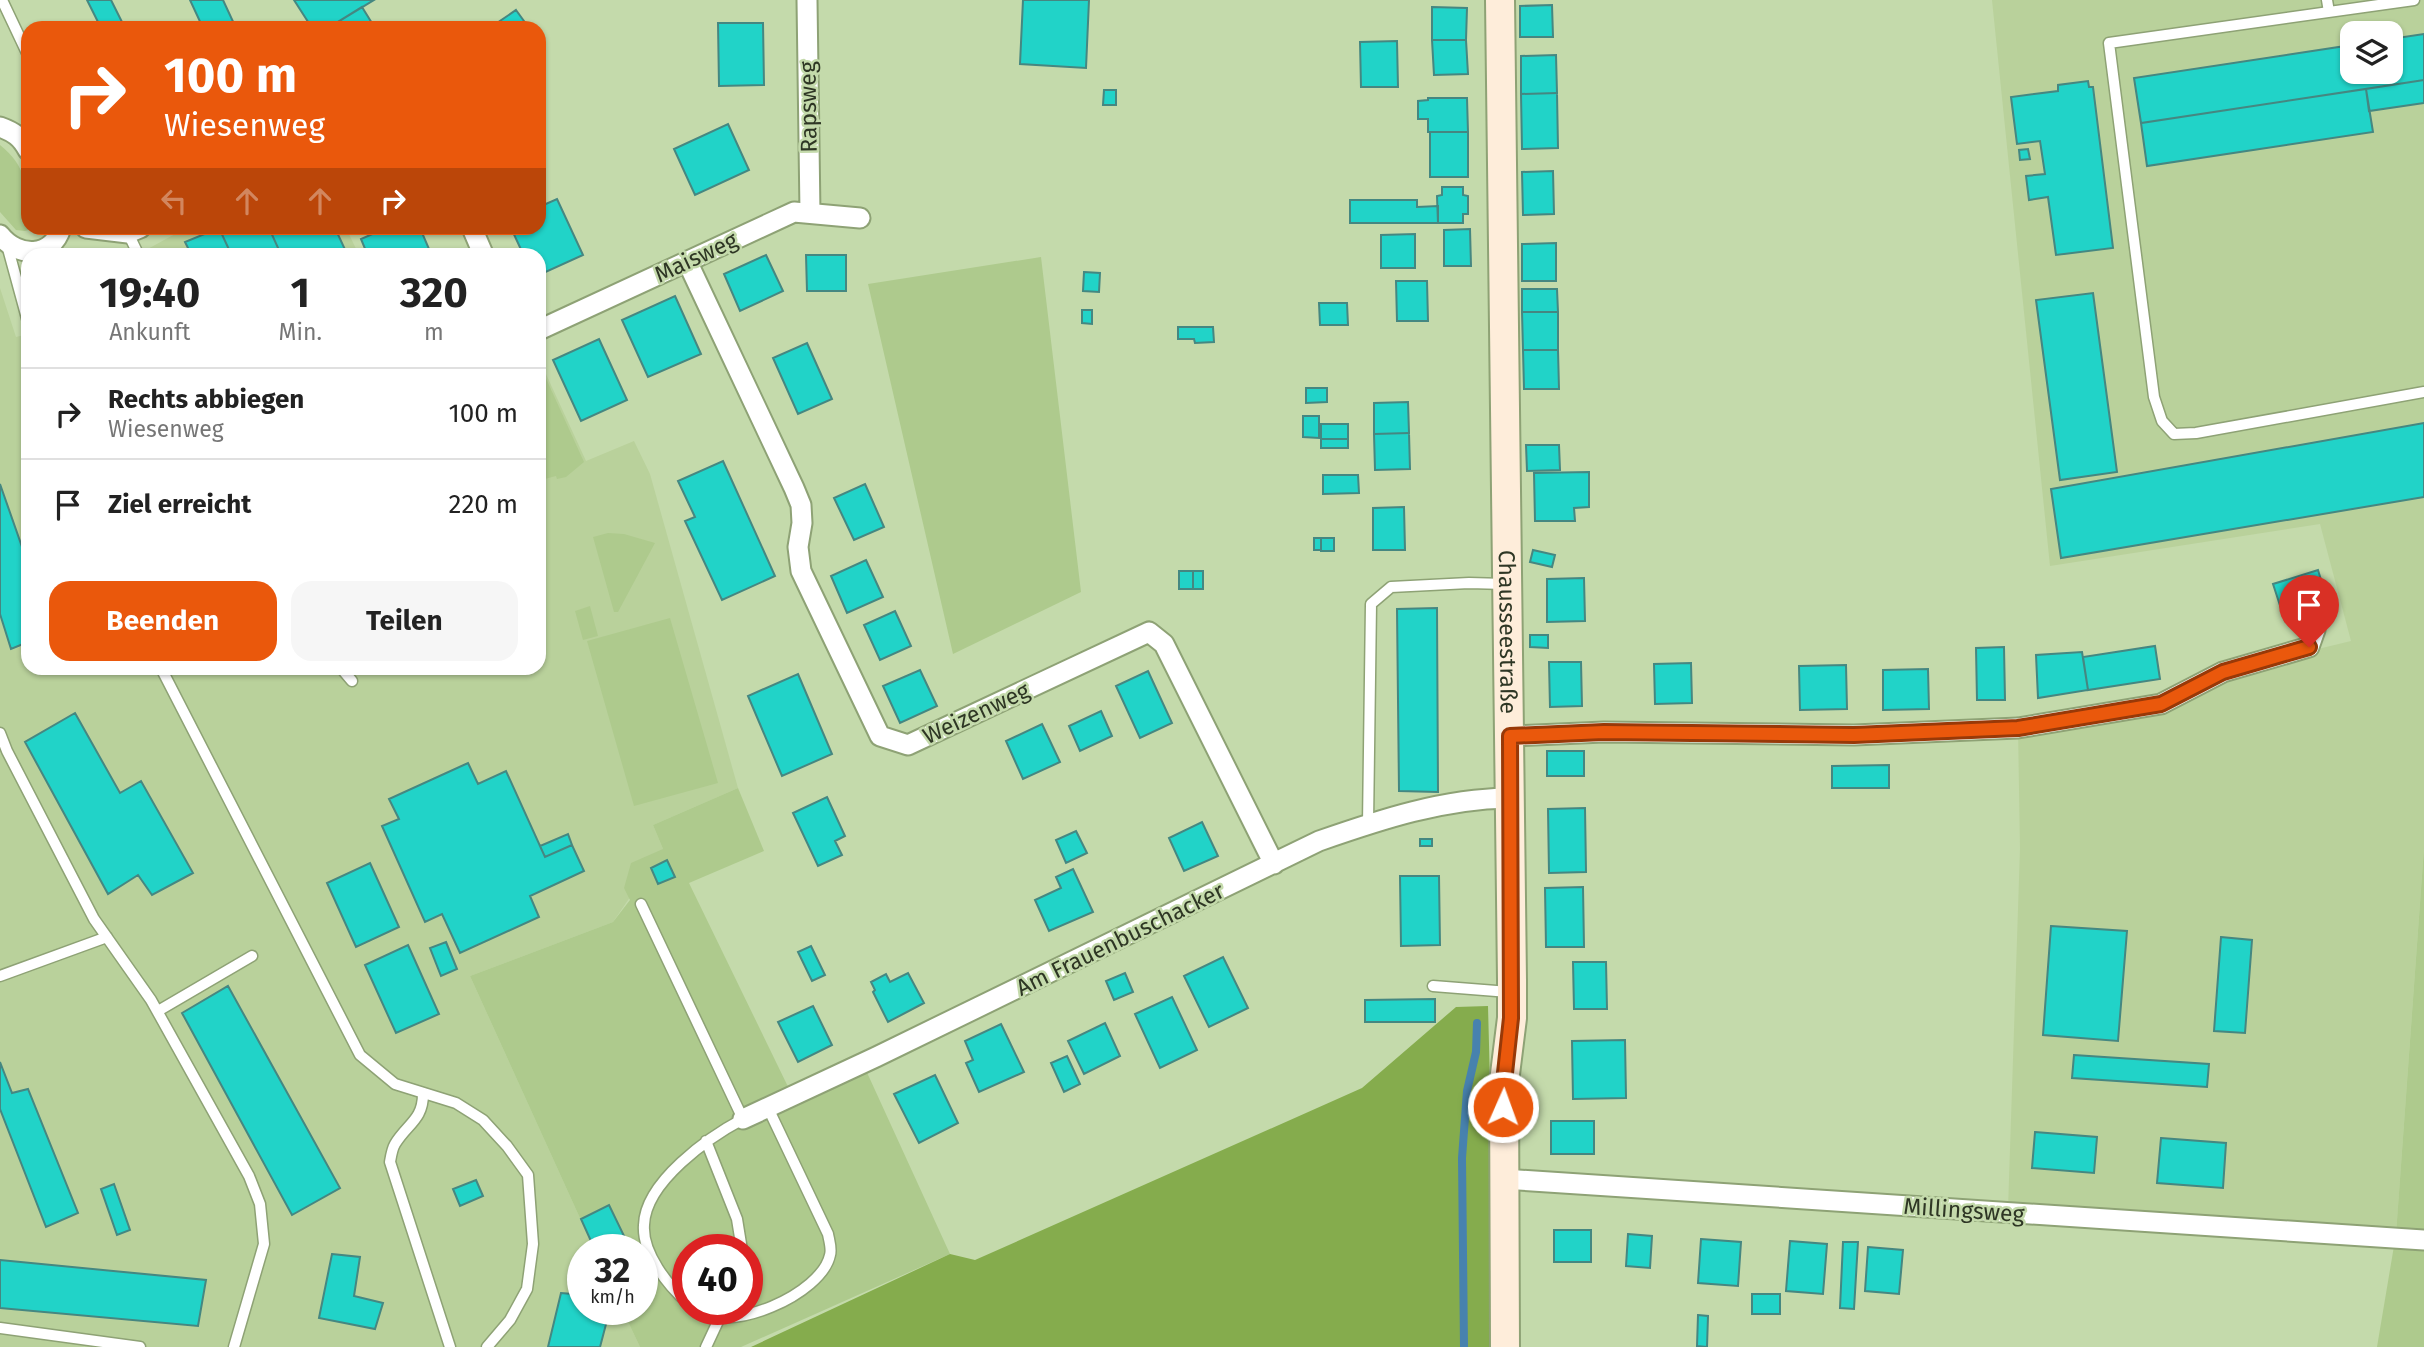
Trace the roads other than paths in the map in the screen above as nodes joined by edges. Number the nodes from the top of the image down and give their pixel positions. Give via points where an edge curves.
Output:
1 (2, 0) edge
2 (807, 0) edge
3 (1500, 0) edge
4 (2327, 0) edge
5 (2411, 0) edge
6 (2329, 12) junction
7 (21, 40) edge
8 (0, 127) edge
9 (21, 141) edge
10 (810, 213) junction
11 (860, 218) dead end
12 (57, 235) edge
13 (4, 240) edge
14 (45, 248) edge
15 (21, 252) edge
16 (687, 261) junction
17 (21, 298) edge
18 (546, 327) edge
19 (2424, 392) edge
20 (1508, 584) junction
21 (2315, 630) dead end
22 (165, 675) edge
23 (347, 675) edge
24 (352, 681) dead end
25 (0, 733) edge
26 (1510, 736) junction
27 (1509, 798) junction
28 (1368, 824) junction
29 (1274, 864) junction
30 (641, 904) dead end
31 (107, 937) junction
32 (252, 956) dead end
33 (0, 976) edge
34 (1433, 986) dead end
35 (1512, 992) junction
36 (158, 1011) junction
37 (423, 1094) junction
38 (768, 1108) junction
39 (743, 1119) junction
40 (706, 1141) junction
41 (1503, 1180) junction
42 (739, 1234) edge
43 (2424, 1240) edge
44 (672, 1284) edge
45 (763, 1309) edge
46 (717, 1325) edge
47 (0, 1328) edge
48 (140, 1347) edge
49 (234, 1347) edge
50 (450, 1347) edge
51 (487, 1347) edge
52 (706, 1347) edge
53 (1505, 1347) edge

1 - 7 lane
2 - 10 street, Rapsweg
3 - 20 street, Chausseestraße
4 - 6 lane
5 - 6 lane
6 - 19 lane via 2109,43 2154,397 2162,421 2174,434
8 - 9 street via 14,132
10 - 11 street, Maisweg
10 - 16 street, Maisweg via 794,212
12 - 14 street
13 - 15 street
13 - 17 lane
16 - 18 street, Maisweg
16 - 29 street, Weizenweg via 794,488 801,514 801,571 880,736 908,745 1149,632 1164,644
20 - 26 street, Chausseestraße
20 - 28 lane via 1391,587 1371,604
21 - 26 street via 2309,647 2223,672 2161,704 2018,728 1854,735 1604,732
22 - 37 lane via 360,1055 395,1084
23 - 24 lane
25 - 31 lane
26 - 27 street, Chausseestraße
27 - 28 street, Am Frauenbuschacker via 1437,804
27 - 35 street, Chausseestraße
28 - 29 street, Am Frauenbuschacker via 1319,841
29 - 38 street, Am Frauenbuschacker
30 - 39 lane
31 - 33 lane
31 - 36 lane
32 - 36 lane
34 - 35 lane
35 - 41 street, Chausseestraße via 1504,1082
36 - 49 lane via 260,1204 264,1244
37 - 50 lane via 423,1107 394,1146 390,1161
37 - 51 lane via 456,1103 483,1120 528,1175 533,1244 527,1289 510,1320
38 - 39 street, Am Frauenbuschacker
38 - 45 lane via 828,1234 831,1254 823,1272 807,1287
39 - 40 lane
40 - 42 lane
40 - 44 lane via 659,1189 643,1226 648,1248
41 - 43 street, Millingsweg
41 - 53 street, Chausseestraße
46 - 52 lane
47 - 48 lane

